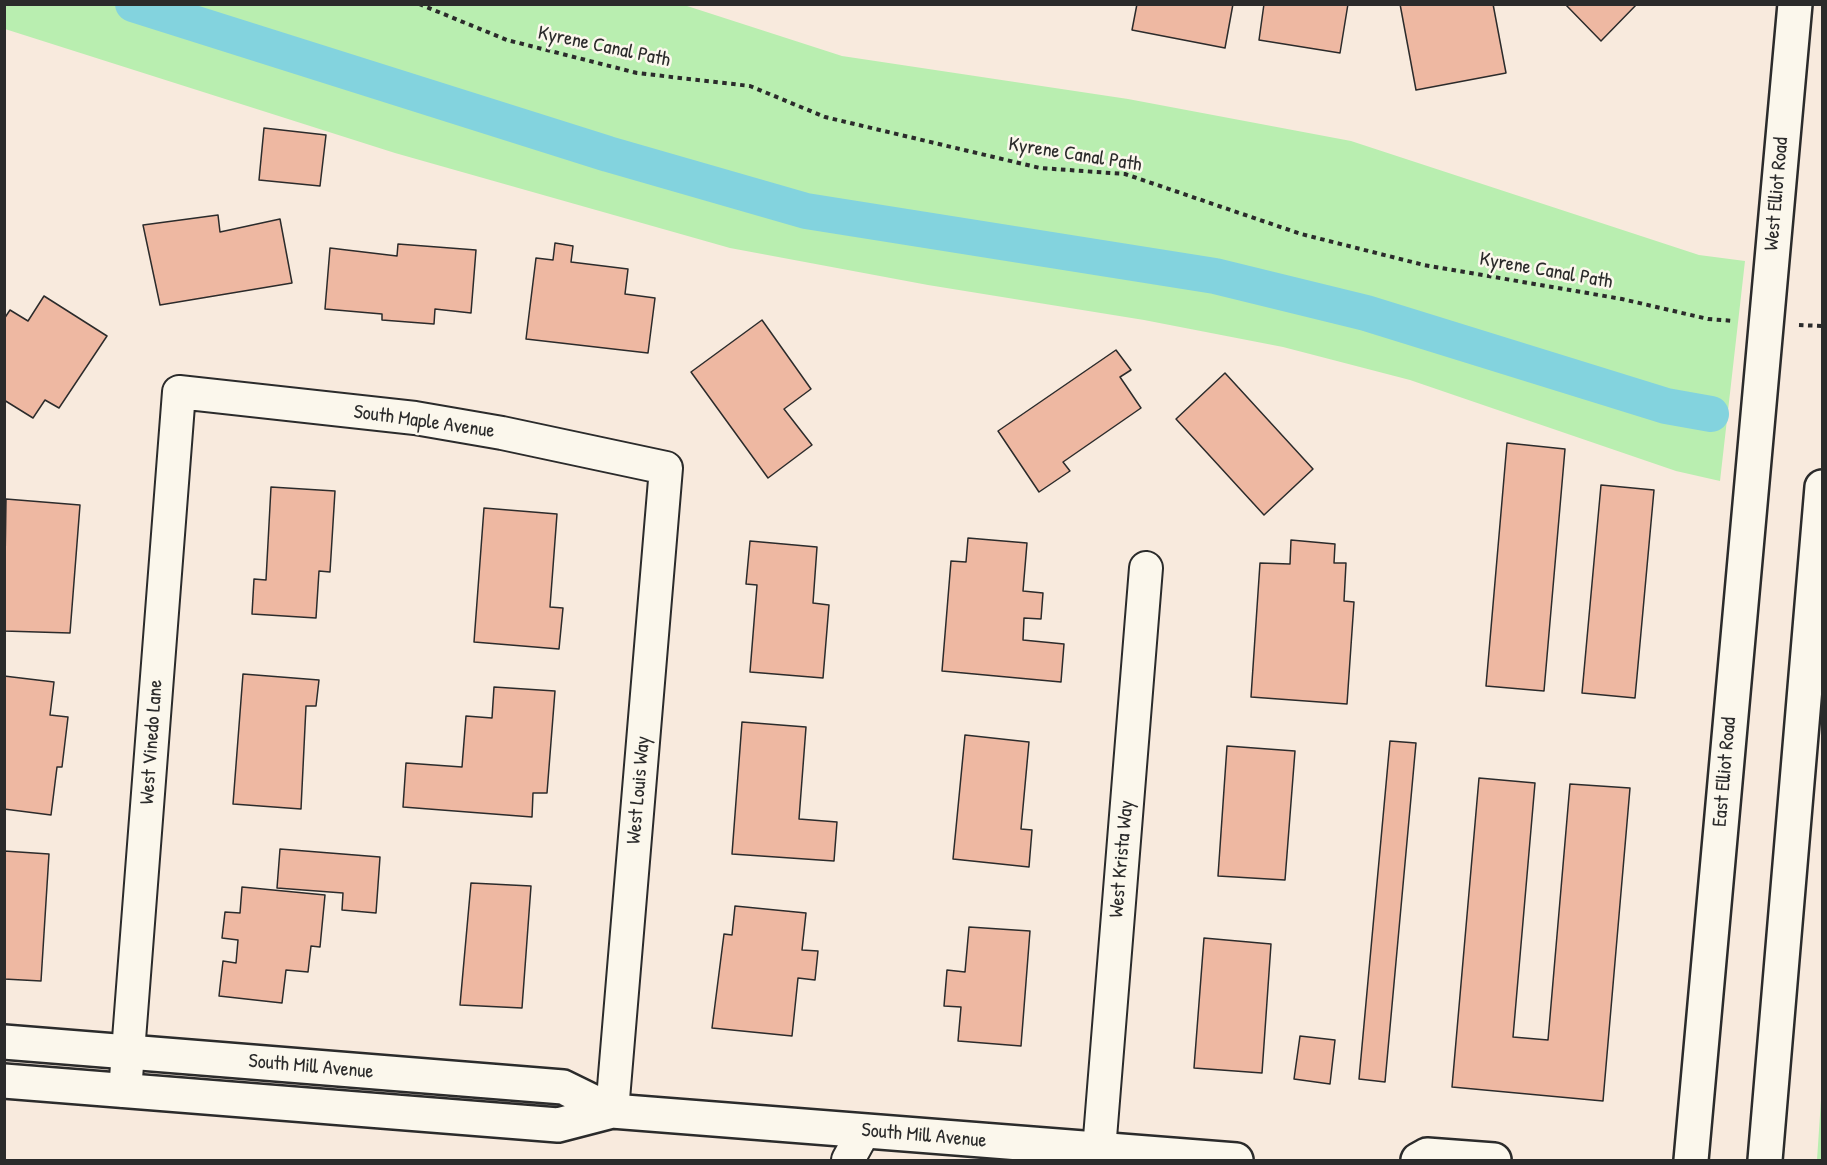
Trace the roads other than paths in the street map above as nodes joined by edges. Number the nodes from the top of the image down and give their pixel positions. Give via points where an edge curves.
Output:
1 (1795, 4) edge
2 (1760, 384) joint
3 (179, 392) joint
4 (666, 468) joint
5 (1821, 500) edge
6 (1146, 568) dead end
7 (4, 1042) edge
8 (128, 1052) junction
9 (4, 1081) edge
10 (125, 1091) junction
11 (612, 1111) junction
12 (867, 1146) edge
13 (1099, 1150) junction
14 (848, 1161) edge
15 (1236, 1161) edge
16 (1418, 1161) edge
17 (1494, 1161) edge
18 (1691, 1161) edge
19 (1765, 1161) edge

1 - 2 street, West Elliot Road
2 - 18 street, East Elliot Road
3 - 4 street, South Maple Avenue via 415,418
3 - 8 street, West Vinedo Lane
4 - 11 street, West Louis Way
5 - 19 street
6 - 13 street, West Krista Way
7 - 8 street, South Mill Avenue
8 - 10 street, West Vinedo Lane
8 - 11 street, South Mill Avenue via 563,1087
9 - 10 street, South Mill Avenue
10 - 11 street, South Mill Avenue via 558,1125
11 - 12 street, South Mill Avenue
12 - 13 street, South Mill Avenue
12 - 14 street
13 - 15 street, South Mill Avenue
16 - 17 street via 1427,1155

